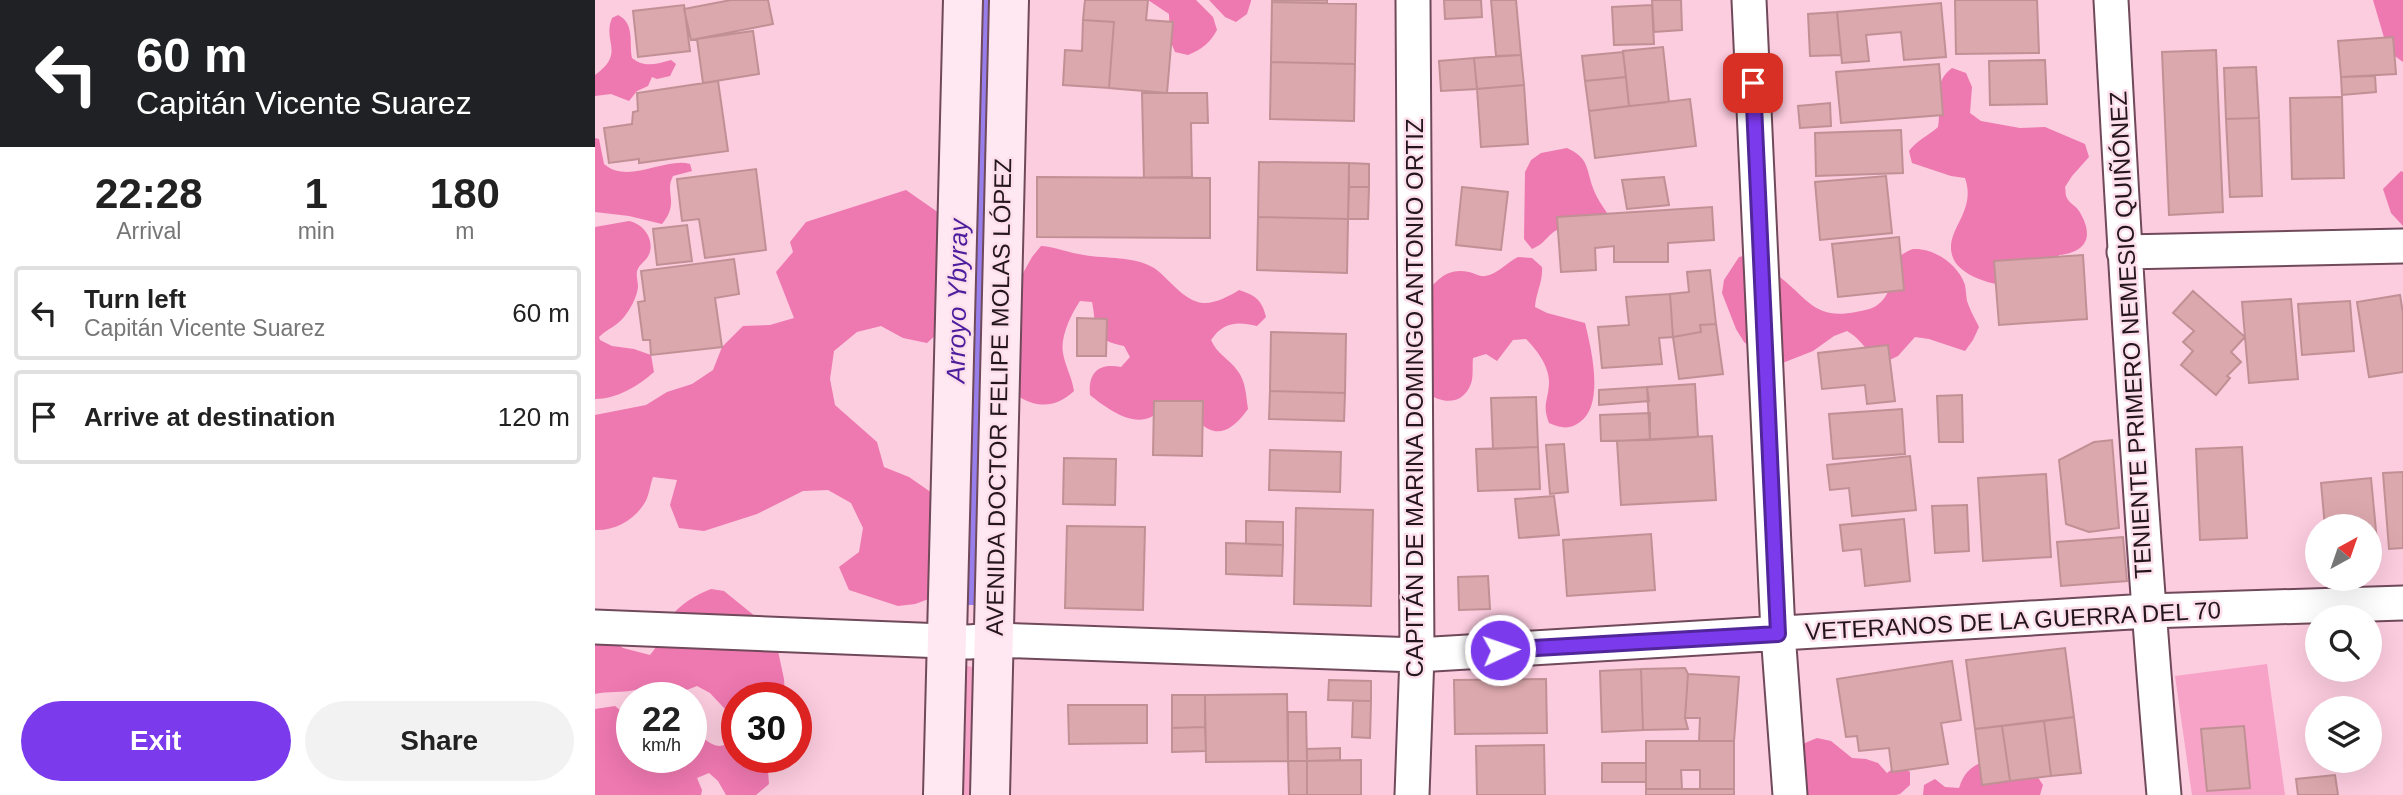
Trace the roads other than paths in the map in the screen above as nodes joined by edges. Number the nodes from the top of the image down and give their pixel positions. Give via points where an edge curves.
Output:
1 (963, 0) edge
2 (1009, 0) edge
3 (1413, 0) edge
4 (1749, 0) edge
5 (2112, 0) edge
6 (2403, 246) edge
7 (2124, 252) junction
8 (2403, 603) edge
9 (2148, 611) junction
10 (595, 627) edge
11 (1778, 634) junction
12 (993, 640) junction
13 (946, 641) junction
14 (1417, 655) junction
15 (943, 795) edge
16 (990, 795) edge
17 (1412, 795) edge
18 (1790, 795) edge
19 (2164, 795) edge

1 - 13 main road, AVENIDA DOCTOR FELIPE MOLAS LÓPEZ
2 - 12 main road, AVENIDA DOCTOR FELIPE MOLAS LÓPEZ
3 - 14 street, CAPITÁN DE MARINA DOMINGO ANTONIO ORTIZ
4 - 11 street
5 - 7 street, TENIENTE PRIMERO NEMESIO QUIÑÓNEZ
6 - 7 street
7 - 9 street, TENIENTE PRIMERO NEMESIO QUIÑÓNEZ
8 - 9 street, VETERANOS DE LA GUERRA DEL 70
9 - 11 street, VETERANOS DE LA GUERRA DEL 70
9 - 19 street, TENIENTE PRIMERO NEMESIO QUIÑÓNEZ
10 - 13 street, VETERANOS DE LA GUERRA DEL 70
11 - 14 street, VETERANOS DE LA GUERRA DEL 70
11 - 18 street
12 - 13 street, VETERANOS DE LA GUERRA DEL 70
12 - 14 street, VETERANOS DE LA GUERRA DEL 70
12 - 16 main road, AVENIDA DOCTOR FELIPE MOLAS LÓPEZ
13 - 15 main road, AVENIDA DOCTOR FELIPE MOLAS LÓPEZ
14 - 17 street, CAPITÁN DE MARINA DOMINGO ANTONIO ORTIZ

